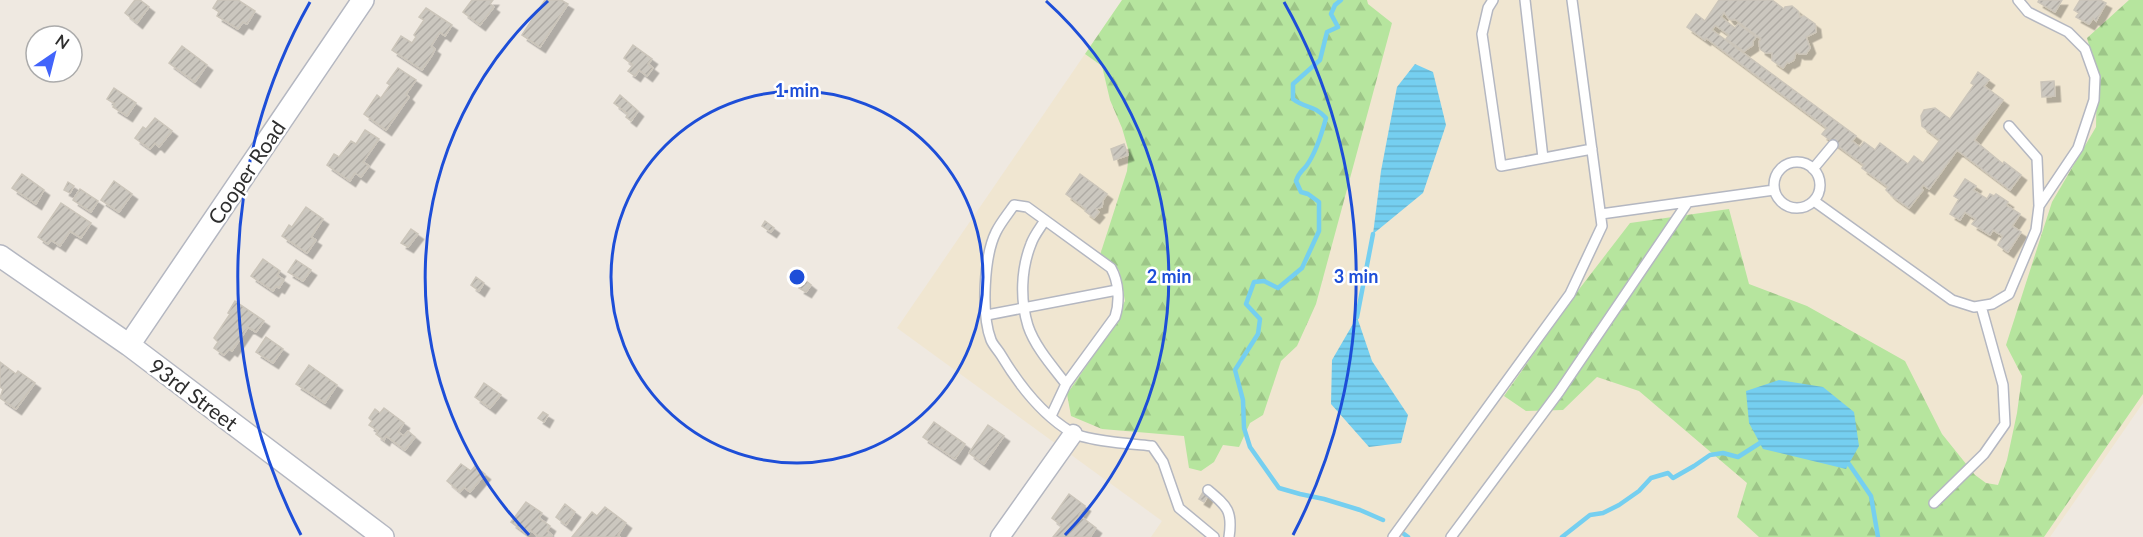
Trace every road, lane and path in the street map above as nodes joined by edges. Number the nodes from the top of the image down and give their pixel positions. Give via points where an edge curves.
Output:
1 (363, 0) edge
2 (1493, 0) edge
3 (1525, 0) edge
4 (1572, 0) edge
5 (2018, 0) edge
6 (2009, 126) dead end
7 (1833, 145) dead end
8 (1592, 149) junction
9 (1543, 158) junction
10 (1814, 169) junction
11 (1774, 190) junction
12 (1814, 201) junction
13 (1688, 202) junction
14 (2039, 206) junction
15 (1601, 214) junction
16 (1045, 220) junction
17 (0, 256) edge
18 (1117, 290) junction
19 (1980, 306) junction
20 (1024, 308) junction
21 (987, 315) junction
22 (129, 345) junction
23 (1066, 384) junction
24 (1051, 416) junction
25 (1073, 434) junction
26 (1208, 490) dead end
27 (1934, 504) dead end
28 (383, 537) edge
29 (1000, 537) edge
30 (1214, 537) edge
31 (1229, 537) edge
32 (1393, 537) edge
33 (1451, 537) edge

1 - 22 street, Cooper Road
2 - 9 lane via 1482,34 1501,166
3 - 9 lane
4 - 8 lane
5 - 14 lane via 2028,12 2068,32 2085,49 2095,77 2094,100 2078,148
6 - 14 lane via 2037,158
7 - 10 lane
8 - 9 lane
8 - 15 lane
10 - 11 lane via 1800,163 1786,165 1776,176
10 - 12 lane via 1820,179 1820,191
11 - 12 lane via 1779,200 1793,208
11 - 13 lane
12 - 19 lane via 1952,300
13 - 15 lane
13 - 33 lane via 1559,392
14 - 19 lane via 2036,230 2009,294
15 - 32 lane via 1602,226 1570,294
16 - 18 lane via 1111,268
16 - 20 lane via 1031,242 1024,270
16 - 21 lane via 1027,207 1014,205 995,233 984,301
17 - 22 street, 93rd Street
18 - 20 lane
18 - 23 lane via 1115,317
19 - 27 lane via 2003,385 2005,424 1984,454
20 - 21 lane
20 - 23 lane via 1029,327
21 - 24 lane via 991,339 1018,384
22 - 28 street, 93rd Street
23 - 24 lane
24 - 25 lane
25 - 29 street
25 - 30 lane via 1152,446 1163,462 1179,508
26 - 31 lane via 1228,508

